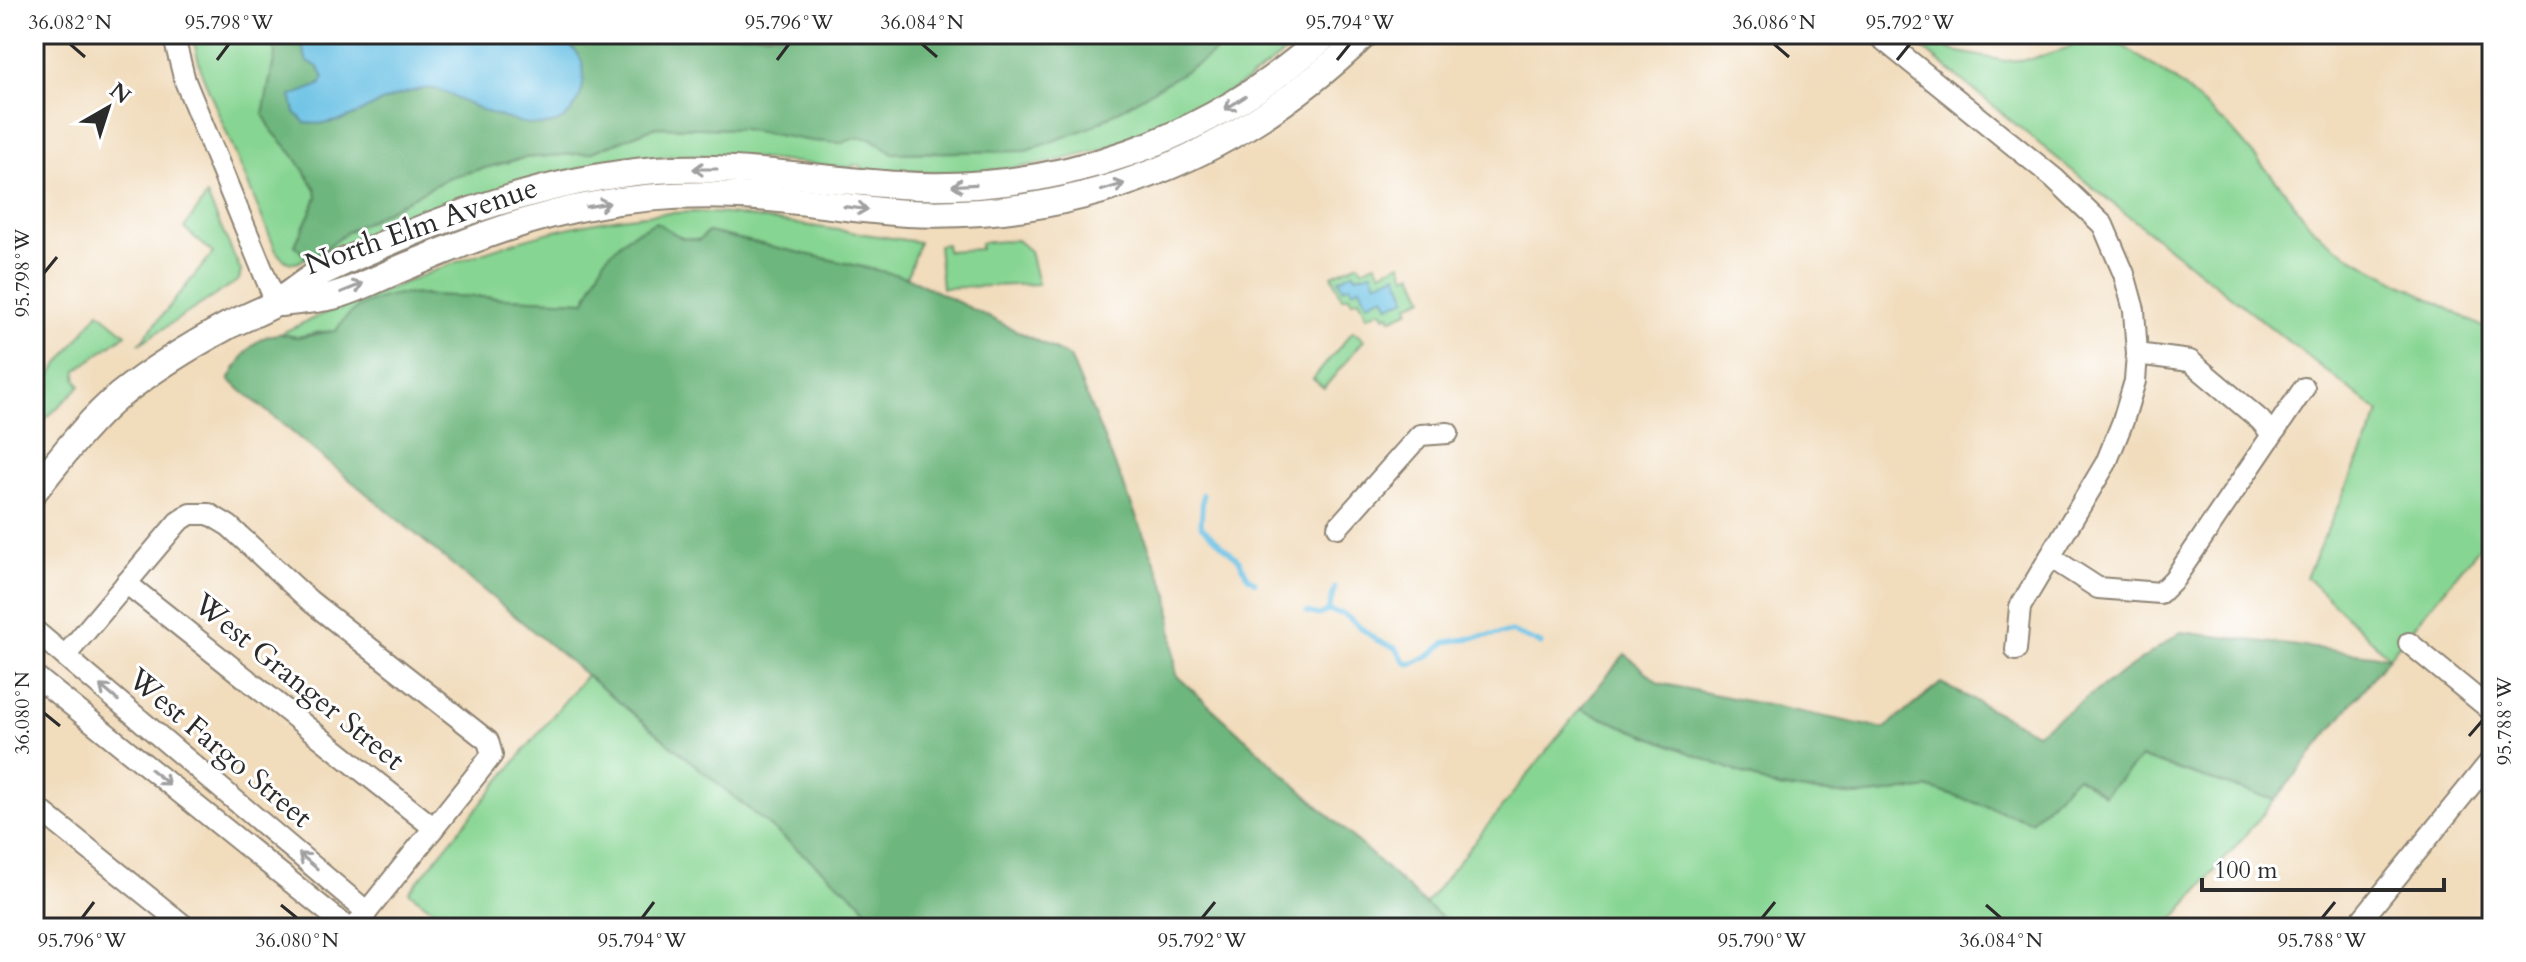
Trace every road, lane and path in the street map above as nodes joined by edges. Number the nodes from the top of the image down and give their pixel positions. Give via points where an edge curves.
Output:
1 (173, 34) edge
2 (1327, 34) edge
3 (1365, 34) edge
4 (1876, 34) edge
5 (1299, 59) junction
6 (1316, 79) junction
7 (1042, 177) junction
8 (1046, 204) junction
9 (276, 303) junction
10 (2137, 354) junction
11 (2304, 388) dead end
12 (1448, 433) dead end
13 (2271, 433) junction
14 (34, 491) edge
15 (1338, 527) dead end
16 (2050, 557) junction
17 (126, 583) junction
18 (34, 630) edge
19 (2409, 643) dead end
20 (2016, 650) dead end
21 (65, 656) junction
22 (38, 687) edge
23 (2492, 711) edge
24 (2492, 759) edge
25 (34, 805) edge
26 (434, 828) junction
27 (356, 923) edge
28 (187, 928) edge
29 (2355, 928) edge

1 - 9 street via 185,81
2 - 5 main road, North Elm Avenue
3 - 6 main road, North Elm Avenue
4 - 10 street via 2067,189 2103,225 2134,310
5 - 6 main road
5 -> 7 main road, North Elm Avenue via 1218,113 1167,139
8 -> 6 main road, North Elm Avenue via 1174,165 1257,122
7 - 8 main road
7 -> 9 main road, North Elm Avenue via 936,186 706,168 609,175 464,213 318,273
9 -> 8 main road, North Elm Avenue via 330,297 501,229 609,203 740,196 942,214
9 - 14 main road via 195,345 118,396
10 - 13 street via 2190,361
10 - 16 street via 2135,381 2106,463
11 - 13 street
12 - 15 street via 1420,435
13 - 16 street via 2160,593 2098,588
16 - 20 street via 2020,607
17 - 21 street
17 - 26 street, West Granger Street
17 - 26 street via 190,514 209,514 229,526 310,601 488,741 492,755
18 - 21 street, West Fargo Street
19 - 23 street
27 -> 21 street, West Fargo Street
22 -> 27 street, West Fargo Street
24 - 29 street
25 - 28 street
26 - 27 street

